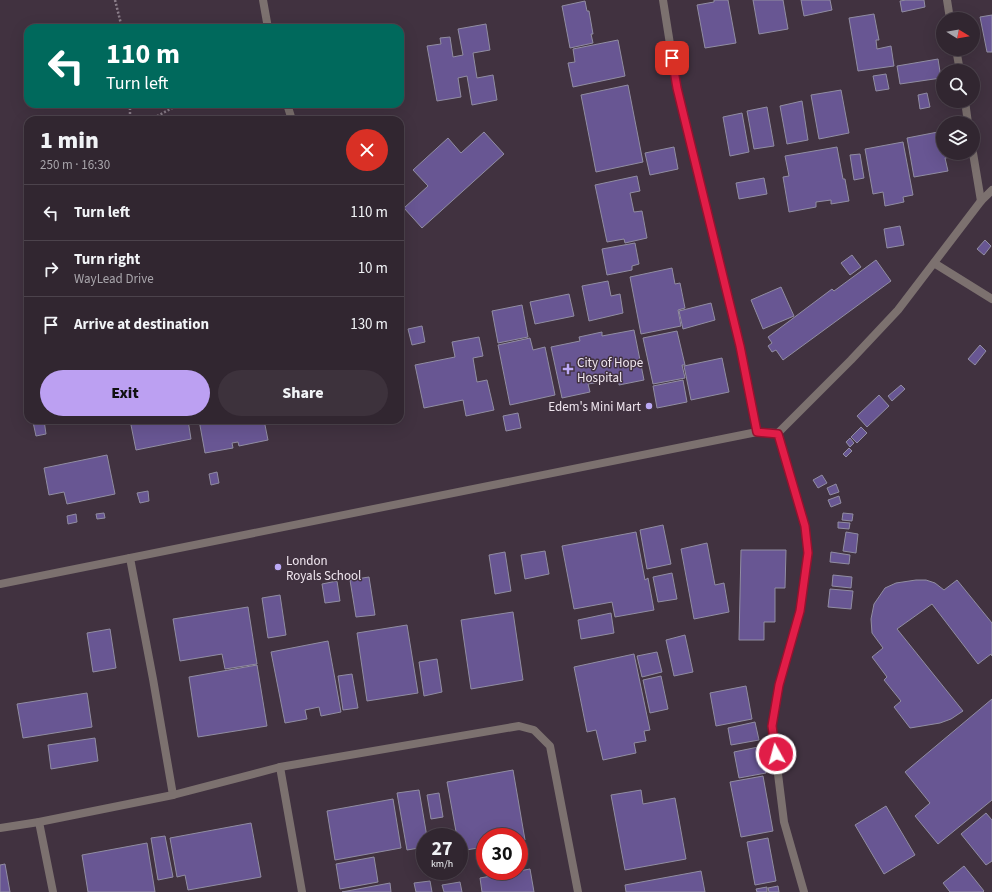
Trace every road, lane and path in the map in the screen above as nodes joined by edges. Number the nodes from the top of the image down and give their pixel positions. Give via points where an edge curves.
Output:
1 (115, 0) edge
2 (263, 0) edge
3 (663, 0) edge
4 (947, 0) edge
5 (949, 12) edge
6 (121, 24) edge
7 (267, 24) edge
8 (172, 108) edge
9 (157, 116) edge
10 (974, 160) edge
11 (992, 190) edge
12 (981, 201) junction
13 (934, 263) junction
14 (992, 299) edge
15 (757, 432) junction
16 (778, 434) junction
17 (130, 558) junction
18 (0, 584) edge
19 (280, 767) junction
20 (173, 795) junction
21 (39, 822) junction
22 (0, 828) edge
23 (53, 892) edge
24 (302, 892) edge
25 (578, 892) edge
26 (804, 892) edge

1 - 6 path
2 - 7 street
3 - 15 street via 677,88 740,346
4 - 5 street
8 - 9 path
10 - 12 street
11 - 12 street
12 - 13 street
13 - 14 street
13 - 16 street via 898,310
15 - 16 street
15 - 17 street
16 - 26 street via 805,526 808,553 800,611 779,685 772,726 784,822
17 - 18 street
17 - 20 street
19 - 20 street
19 - 24 street
19 - 25 street via 519,726 534,730 550,746
20 - 21 street
21 - 22 street
21 - 23 street

